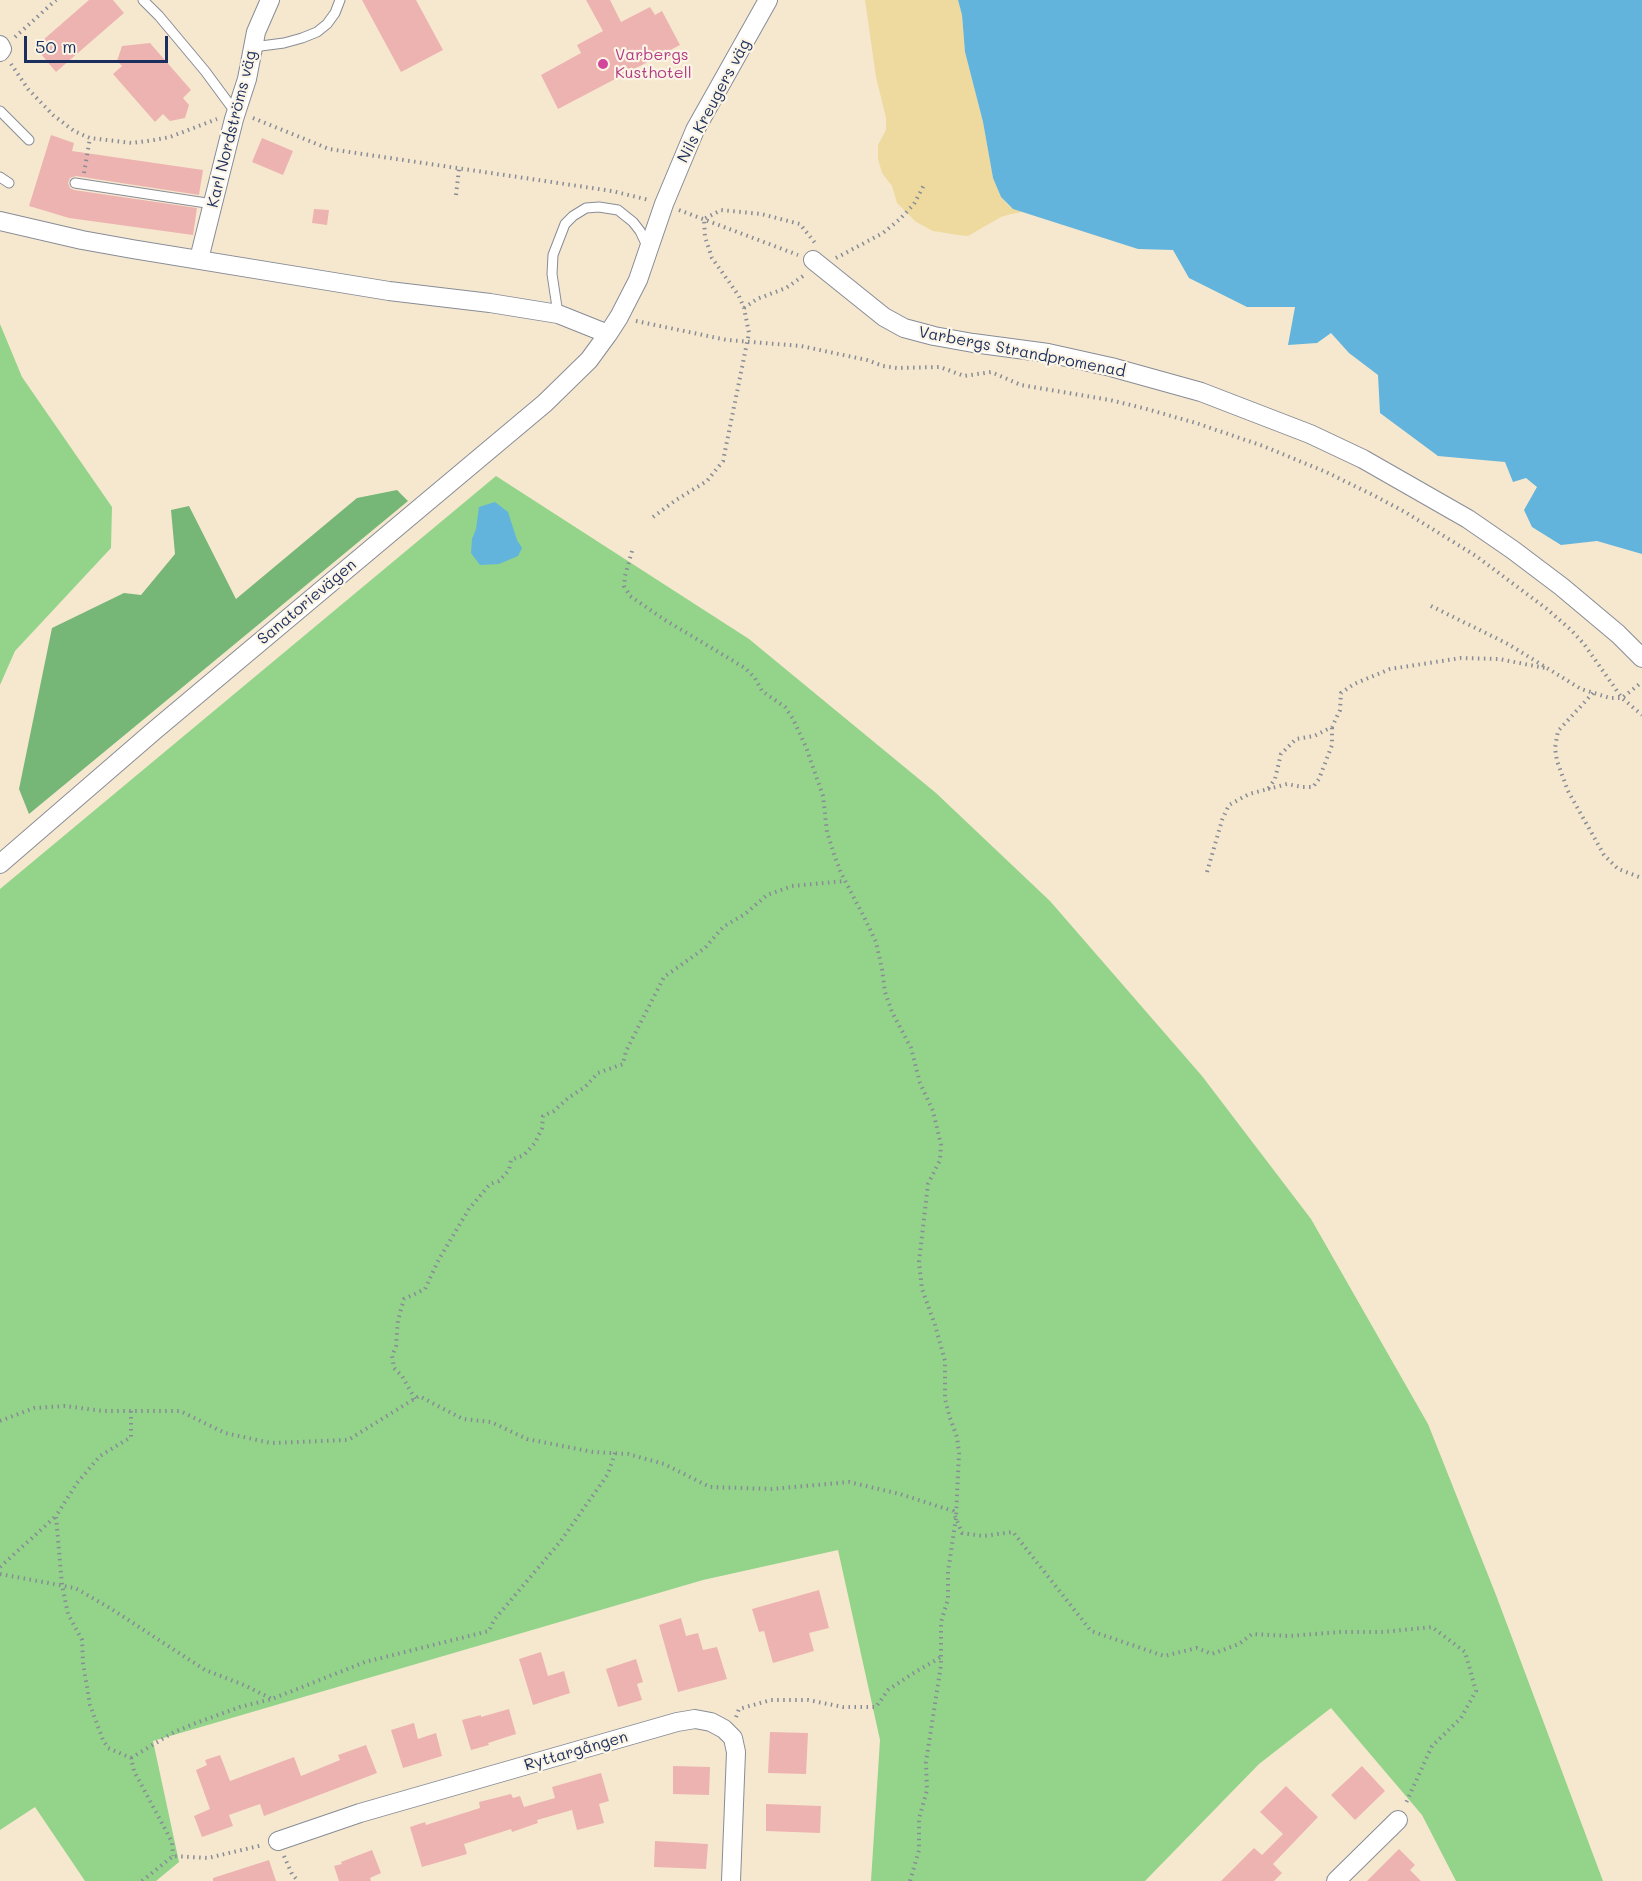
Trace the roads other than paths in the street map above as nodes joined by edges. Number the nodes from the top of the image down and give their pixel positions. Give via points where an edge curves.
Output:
1 (143, 0) edge
2 (270, 0) edge
3 (340, 0) edge
4 (768, 0) edge
5 (253, 47) junction
6 (0, 111) edge
7 (236, 113) junction
8 (29, 140) dead end
9 (0, 177) edge
10 (9, 183) dead end
11 (79, 184) road end
12 (213, 204) junction
13 (664, 204) joint
14 (0, 221) edge
15 (648, 248) junction
16 (199, 259) junction
17 (817, 263) road end
18 (558, 314) junction
19 (608, 334) junction
20 (1642, 658) edge
21 (0, 864) edge
22 (1398, 1820) road end
23 (278, 1841) road end
24 (731, 1881) edge
25 (1336, 1881) edge

1 - 7 lane
2 - 5 street, Karl Nordströms väg
3 - 5 lane via 335,13 317,32 284,43
4 - 13 street, Nils Kreugers väg via 695,130
5 - 7 street, Karl Nordströms väg
6 - 8 lane
7 - 12 street, Karl Nordströms väg
9 - 10 lane
11 - 12 lane
12 - 16 street, Karl Nordströms väg
13 - 15 street, Sanatorievägen
14 - 16 street via 82,240
15 - 18 lane via 633,222 618,210 586,208 573,216 565,224 553,255
15 - 19 street, Sanatorievägen via 638,280
16 - 18 street
17 - 20 street, Varbergs Strandpromenad via 884,317 904,328 1048,353 1201,392 1353,454 1468,519 1504,544 1562,587
18 - 19 street
19 - 21 street, Sanatorievägen via 589,360 545,403
22 - 25 street
23 - 24 street, Ryttargången via 360,1813 695,1719 711,1722 733,1738 736,1752

